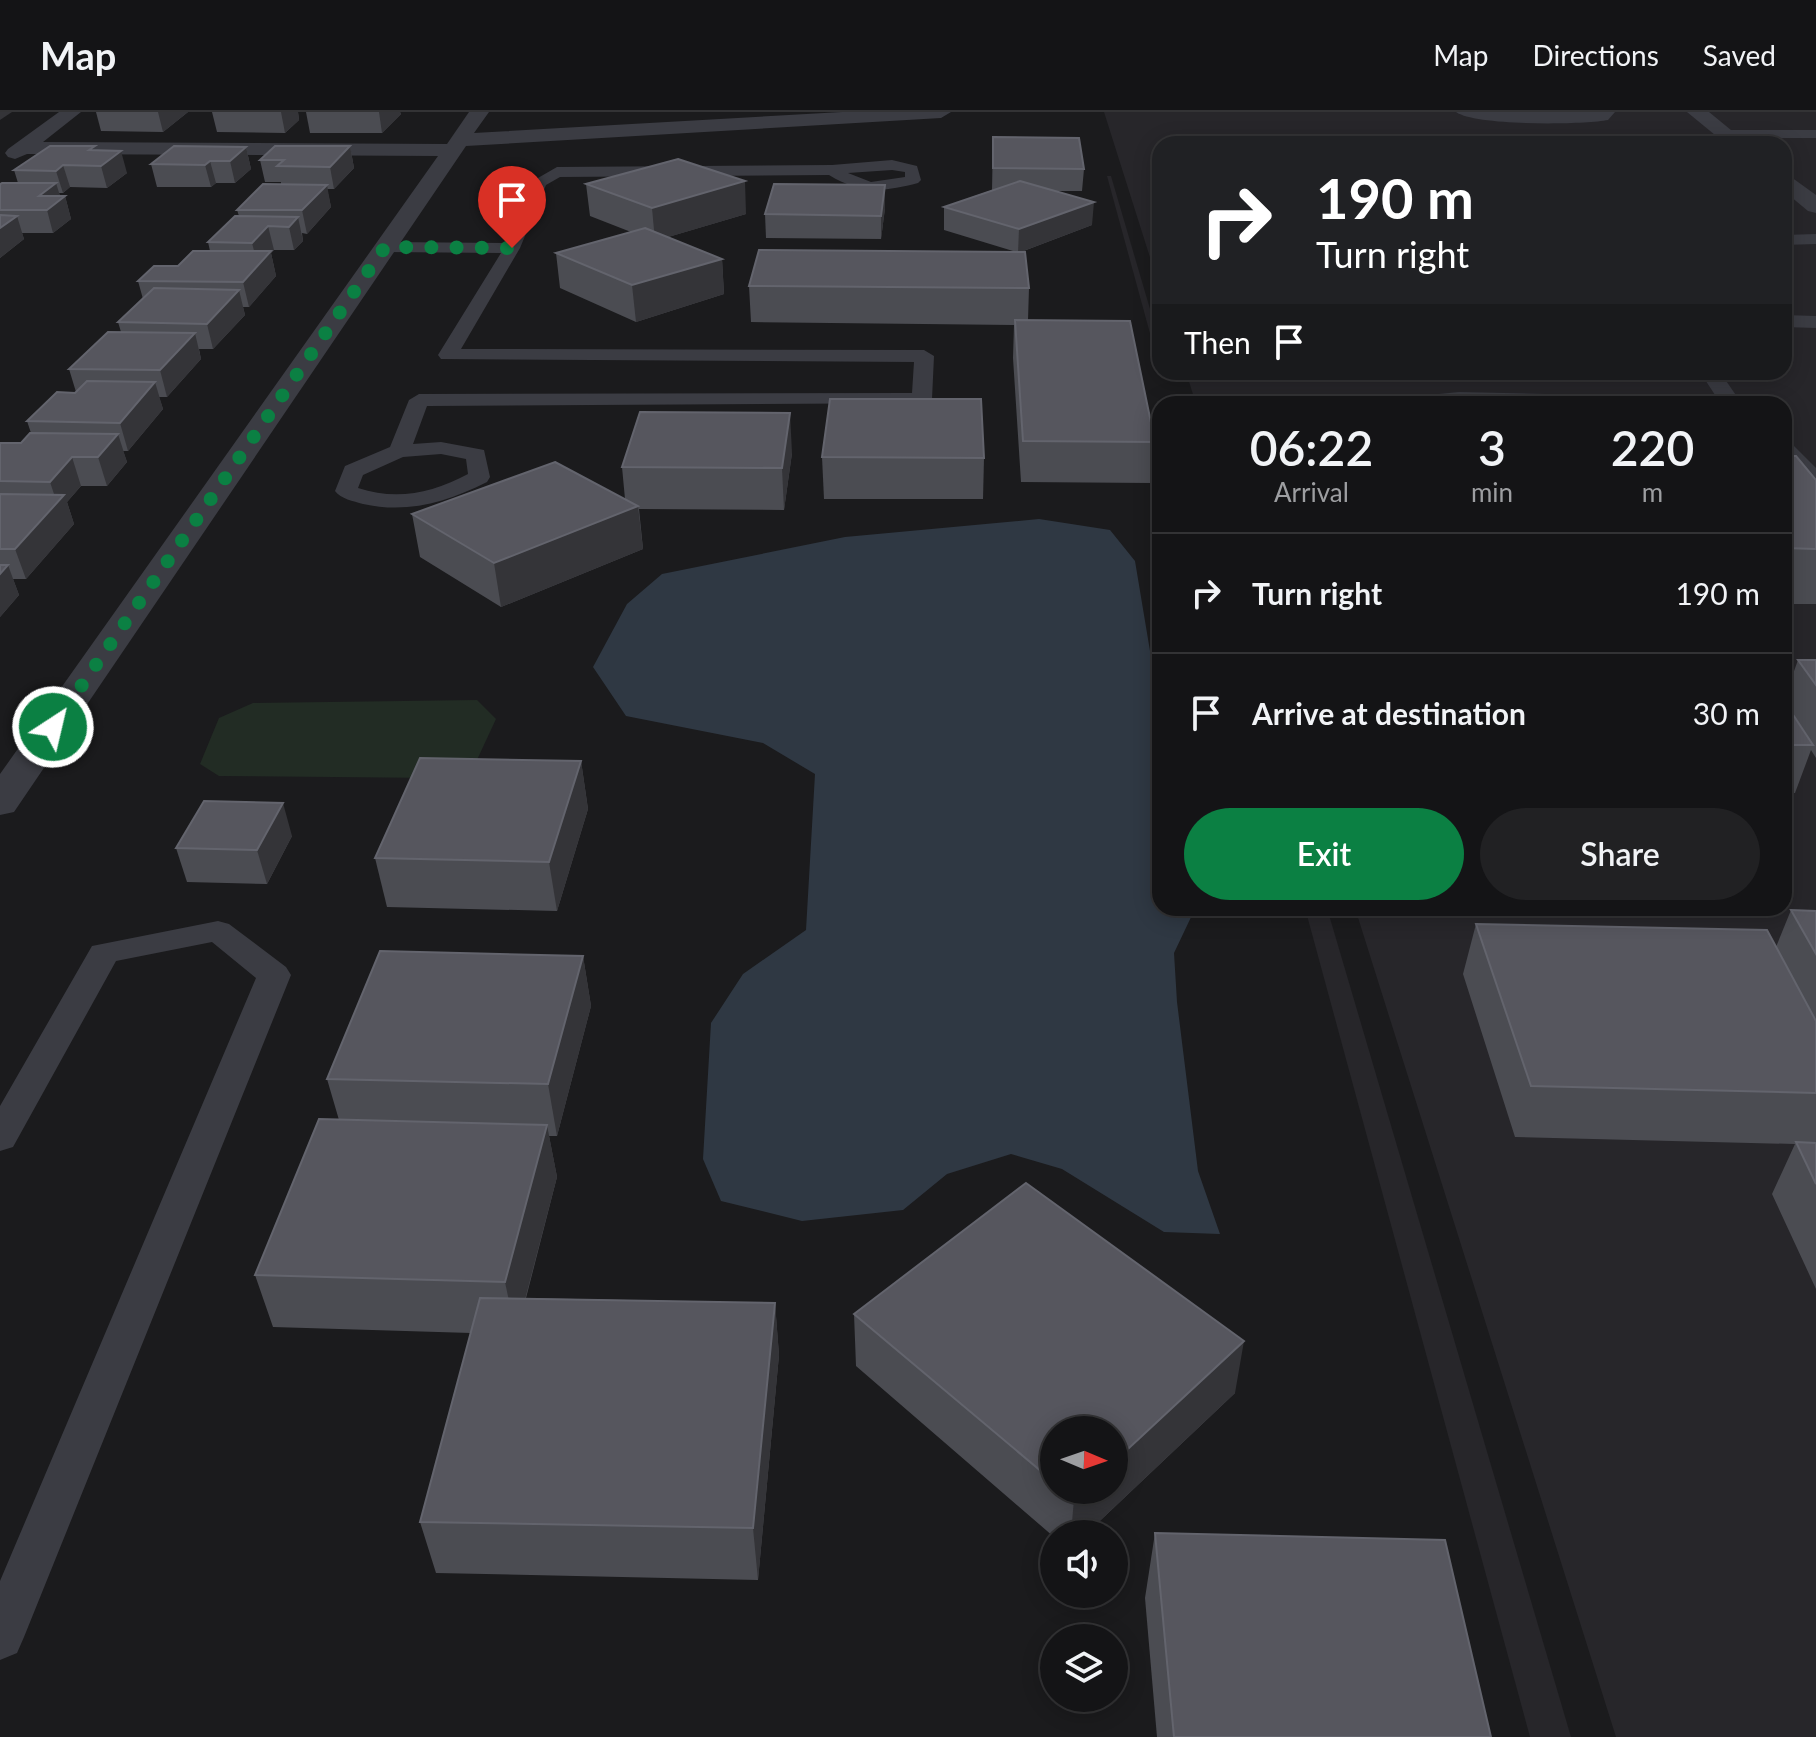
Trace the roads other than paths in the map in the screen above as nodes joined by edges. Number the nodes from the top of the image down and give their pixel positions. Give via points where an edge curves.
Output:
1 (71, 112) edge
2 (479, 112) edge
3 (592, 112) edge
4 (941, 112) edge
5 (1463, 112) edge
6 (1608, 112) edge
7 (1697, 112) edge
8 (1791, 119) dead end
9 (580, 133) junction
10 (1815, 135) edge
11 (1727, 136) edge
12 (1792, 136) edge
13 (456, 145) junction
14 (21, 148) junction
15 (0, 164) edge
16 (832, 170) dead end
17 (1792, 187) edge
18 (1816, 206) edge
19 (1816, 239) edge
20 (1792, 240) edge
21 (385, 247) junction
22 (512, 248) junction
23 (1792, 321) edge
24 (1816, 322) edge
25 (448, 355) junction
26 (419, 400) junction
27 (399, 451) junction
28 (1792, 457) edge
29 (1816, 480) edge
30 (0, 803) edge
31 (0, 1138) edge
32 (0, 1637) edge

1 - 14 street
2 - 13 street
3 - 9 street
4 - 9 street
5 - 6 lane via 1495,118 1589,118
7 - 11 street
8 - 10 lane
9 - 13 street
10 - 12 lane
13 - 14 street
13 - 21 street
14 - 15 street
16 - 22 lane via 557,172 539,182
17 - 18 street
19 - 20 lane
21 - 22 lane
21 - 30 street
22 - 25 lane
23 - 24 lane
25 - 26 lane
25 - 26 lane via 924,356 922,399
26 - 27 lane
27 - 27 lane via 353,471 346,491 373,502 414,502 450,493 479,477 476,455 441,448
28 - 29 lane
31 - 32 lane via 104,953 218,931 274,975

